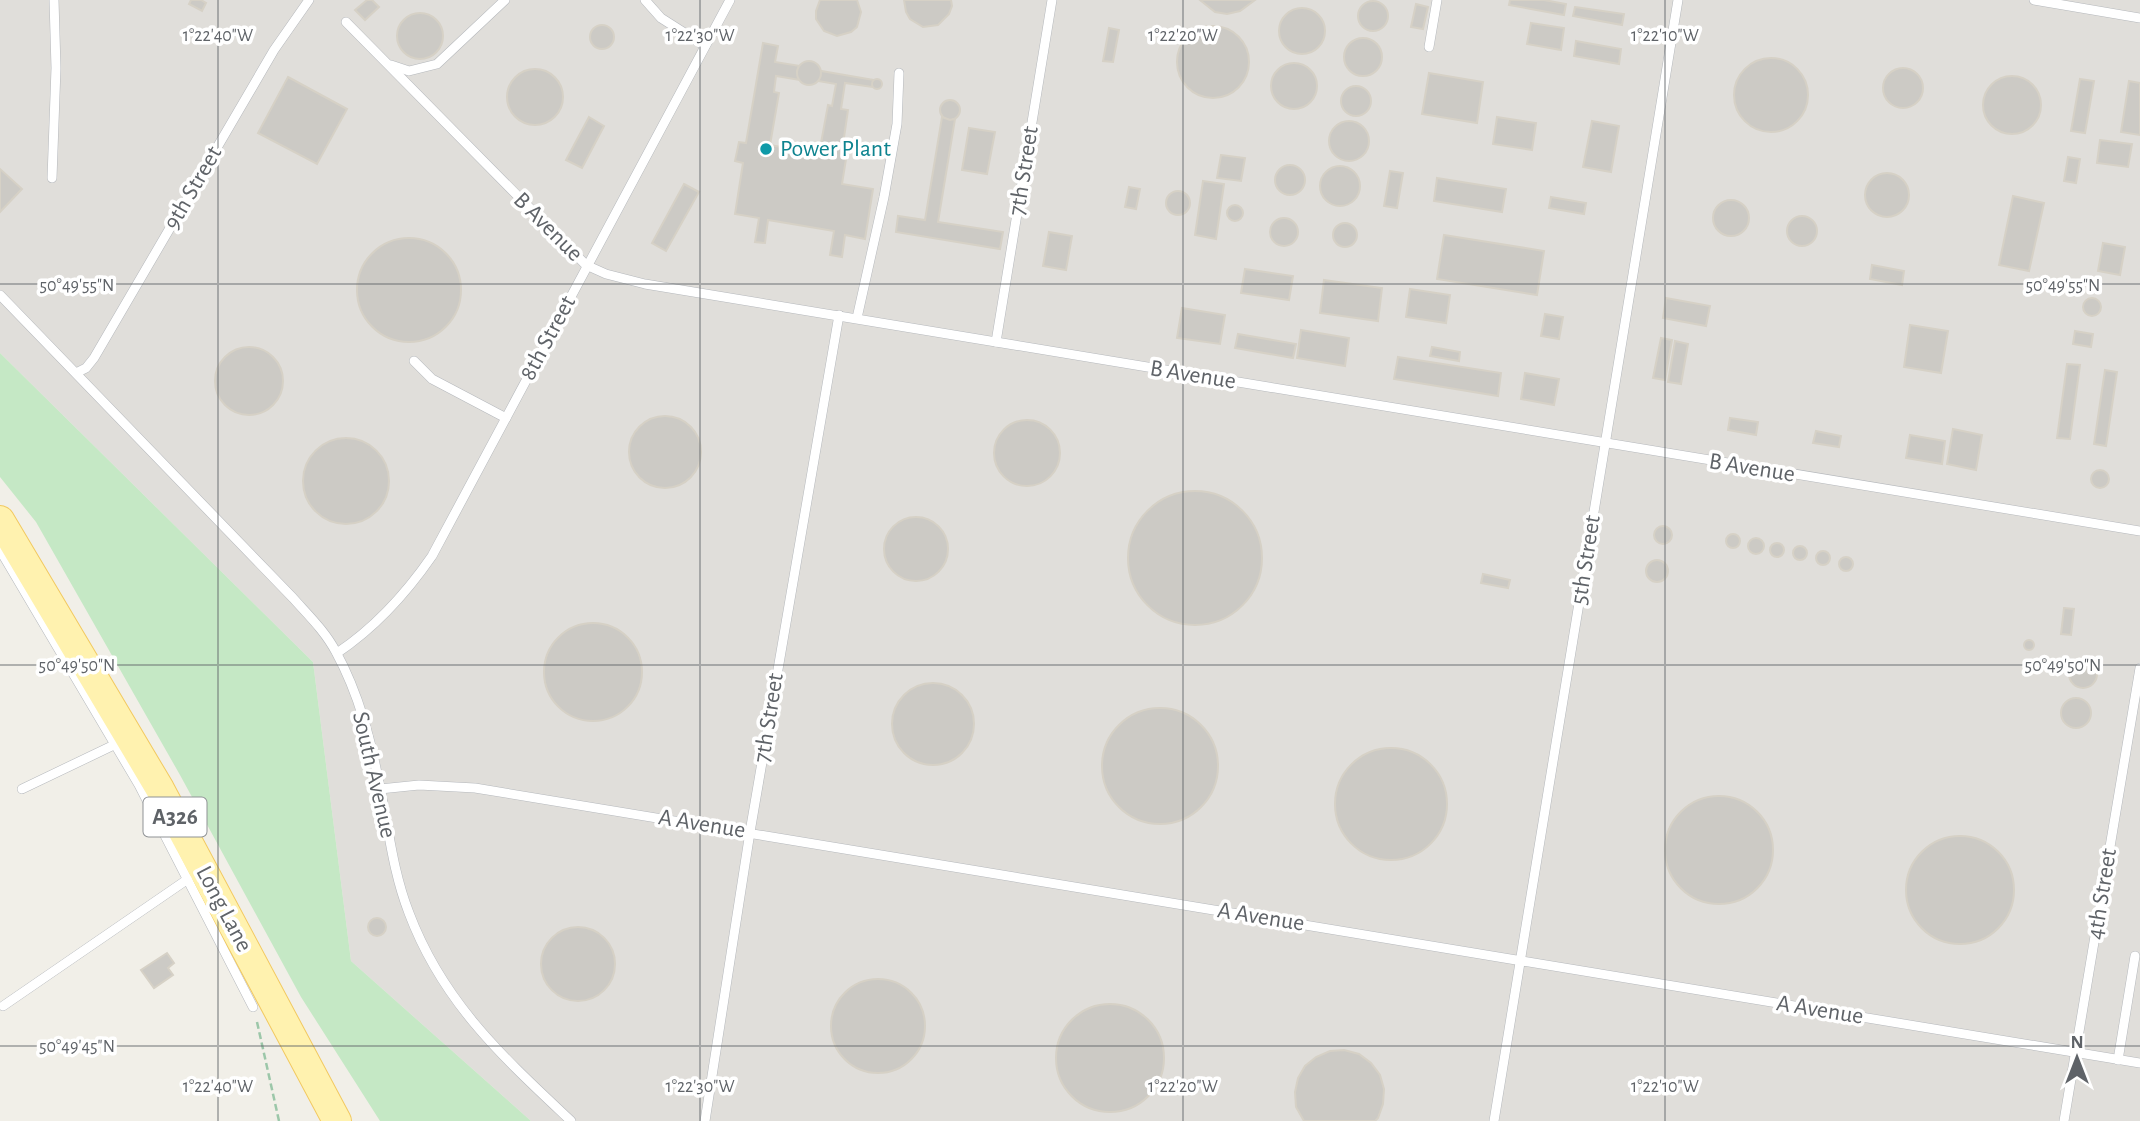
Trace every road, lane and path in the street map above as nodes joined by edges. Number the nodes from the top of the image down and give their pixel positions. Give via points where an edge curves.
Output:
1 (54, 0) edge
2 (309, 0) edge
3 (505, 0) edge
4 (645, 0) edge
5 (730, 0) edge
6 (1052, 0) edge
7 (1437, 0) edge
8 (1678, 0) edge
9 (2034, 0) edge
10 (2140, 18) edge
11 (346, 22) dead end
12 (705, 46) junction
13 (1429, 47) dead end
14 (386, 62) junction
15 (900, 73) dead end
16 (52, 178) dead end
17 (586, 265) junction
18 (0, 295) edge
19 (839, 315) junction
20 (857, 318) junction
21 (996, 342) junction
22 (414, 361) dead end
23 (76, 373) junction
24 (506, 418) junction
25 (1605, 443) junction
26 (0, 520) edge
27 (2140, 531) edge
28 (0, 550) edge
29 (337, 653) junction
30 (2140, 668) edge
31 (116, 744) junction
32 (22, 789) dead end
33 (380, 789) junction
34 (750, 832) junction
35 (188, 879) junction
36 (2135, 956) dead end
37 (1520, 960) junction
38 (3, 1006) dead end
39 (253, 1007) joint
40 (2076, 1053) junction
41 (2118, 1060) junction
42 (2140, 1063) edge
43 (279, 1121) edge
44 (337, 1121) edge
45 (571, 1121) edge
46 (705, 1121) edge
47 (1494, 1121) edge
48 (2064, 1121) edge

1 - 16 lane
2 - 23 lane, 9th Street via 274,50 94,358
3 - 14 lane via 437,64 410,71
4 - 12 lane via 661,18
5 - 12 lane, 8th Street
6 - 21 lane, 7th Street
7 - 13 lane
8 - 25 lane, 5th Street
9 - 10 lane
11 - 14 lane, B Avenue
12 - 17 lane, 8th Street
14 - 17 lane, B Avenue
15 - 20 lane via 897,124
17 - 19 lane, B Avenue via 645,284
17 - 24 lane, 8th Street
18 - 23 lane, South Avenue
19 - 20 lane, B Avenue
19 - 34 lane, 7th Street
20 - 21 lane, B Avenue
21 - 25 lane, B Avenue
22 - 24 lane via 432,379
23 - 29 lane, South Avenue via 293,598
24 - 29 lane, 8th Street via 421,573 379,621
25 - 27 lane, B Avenue
25 - 37 lane, 5th Street
26 - 44 main road, Long Lane / A326 via 160,789
28 - 31 lane
29 - 33 lane, South Avenue via 364,721
30 - 40 lane, 4th Street
31 - 32 lane
31 - 35 lane
33 - 34 lane, A Avenue via 419,785 475,788
33 - 45 lane, South Avenue via 401,892 438,976 497,1050
34 - 37 lane, A Avenue
34 - 46 lane, 7th Street
35 - 38 lane
35 - 39 lane
36 - 41 lane
37 - 40 lane, A Avenue
37 - 47 lane, 5th Street
39 - 43 path
40 - 41 lane, A Avenue
40 - 48 lane, 4th Street
41 - 42 lane, A Avenue

